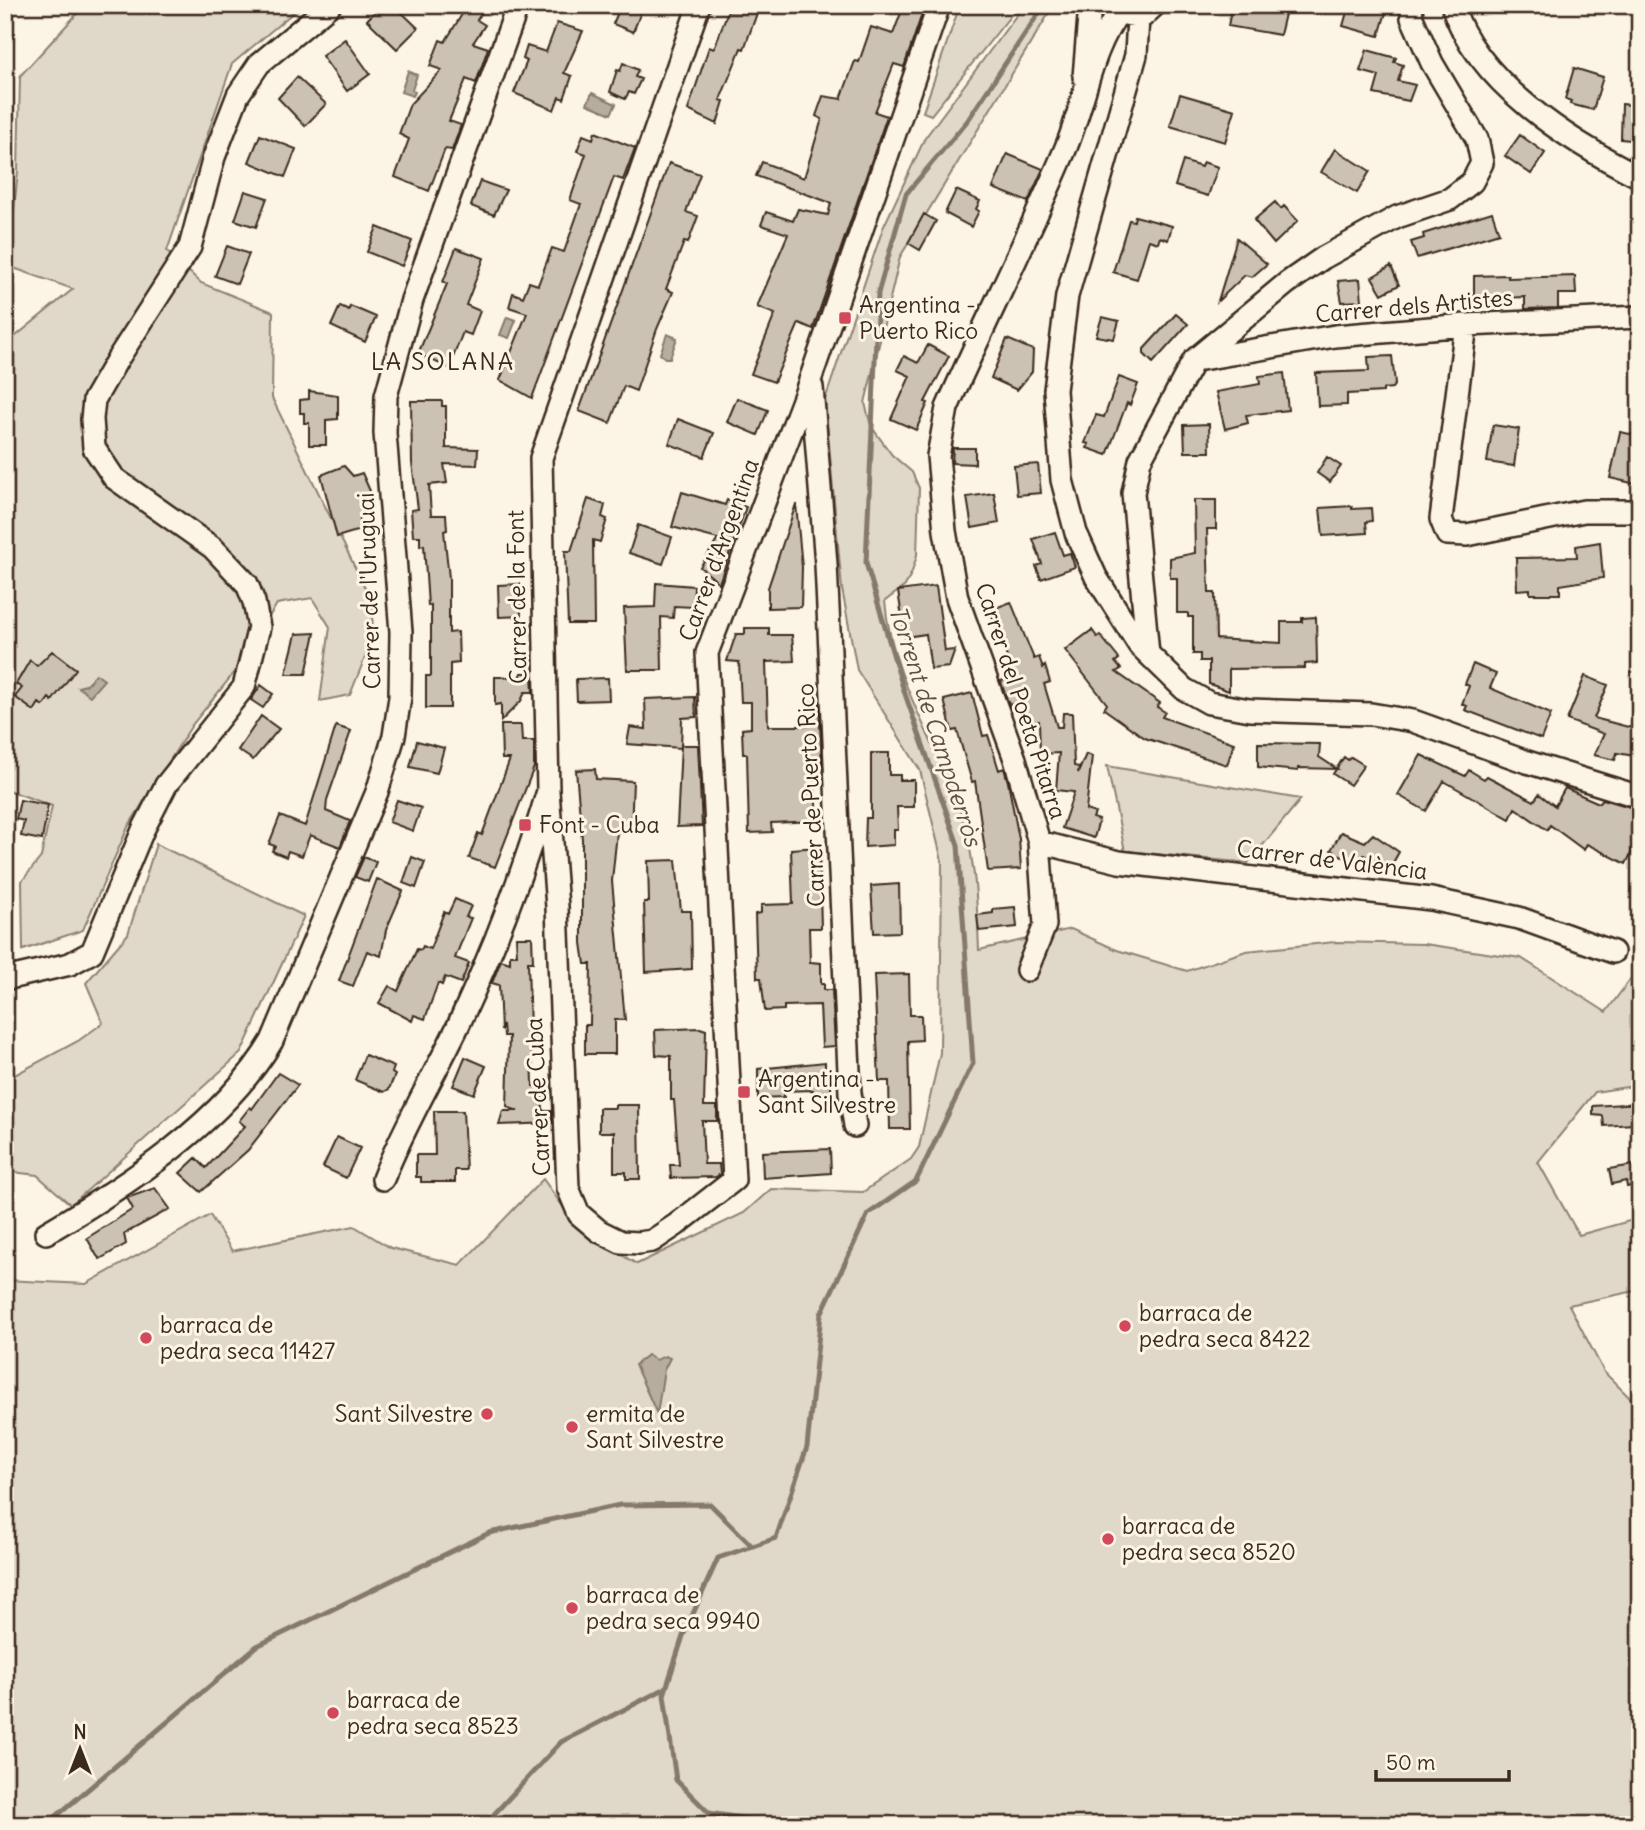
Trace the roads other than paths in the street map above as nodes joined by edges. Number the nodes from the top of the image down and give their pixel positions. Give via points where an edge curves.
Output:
1 (330, 5) edge
2 (518, 5) edge
3 (699, 5) edge
4 (939, 5) edge
5 (1090, 5) edge
6 (1410, 5) edge
7 (1452, 5) edge
8 (1131, 10) edge
9 (1084, 96) junction
10 (1640, 177) edge
11 (1640, 317) edge
12 (1465, 325) junction
13 (1194, 360) junction
14 (811, 378) junction
15 (788, 440) junction
16 (816, 462) junction
17 (1640, 511) edge
18 (1148, 654) junction
19 (548, 791) junction
20 (1640, 797) edge
21 (1039, 842) junction
22 (1614, 953) dead end
23 (1027, 970) dead end
24 (5, 979) edge
25 (855, 1126) dead end
26 (383, 1180) dead end
27 (734, 1180) joint
28 (46, 1233) dead end

1 - 24 street via 259,64 238,95 214,157 190,247 94,400 94,447 101,463 114,478 213,548 247,584 258,627 244,687 166,785 92,952 70,964
2 - 28 street, Carrer de l'Uruguai via 412,300 386,396 401,684 394,736 377,792 256,1069 122,1188
3 - 19 street, Carrer de la Font via 541,458
4 - 14 street, Carrer d'Argentina
5 - 9 street, Carrer del Poeta Pitarra
6 - 13 street via 1432,63 1477,138 1482,163 1472,182 1450,199 1397,217 1323,258
7 - 10 street via 1478,55 1512,92 1577,141
8 - 9 street, Carrer del Poeta Pitarra via 1105,30
8 - 18 street via 1136,55 1067,296 1055,390 1062,481 1076,533 1096,577
9 - 21 street, Carrer del Poeta Pitarra via 1029,236 947,408 938,456 957,597 1015,759
11 - 12 street, Carrer dels Artistes
12 - 13 street, Carrer dels Artistes via 1335,336
12 - 17 street via 1441,519 1447,534 1467,536 1602,508
13 - 18 street via 1140,460 1133,493
14 - 15 street, Carrer d'Argentina
14 - 16 street, Carrer de Puerto Rico
15 - 16 street
15 - 27 street, Carrer d'Argentina via 707,653
16 - 25 street, Carrer de Puerto Rico via 826,564
18 - 20 street via 1184,689 1209,702 1250,710 1371,714 1413,721
19 - 26 street, Carrer de la Font via 532,843 458,1026 402,1130
19 - 27 street, Carrer de Cuba via 568,1188 573,1202 579,1214 599,1231 639,1243 652,1241
21 - 22 street, Carrer de València via 1119,862 1431,899 1519,918
21 - 23 street, Carrer del Poeta Pitarra via 1045,925

